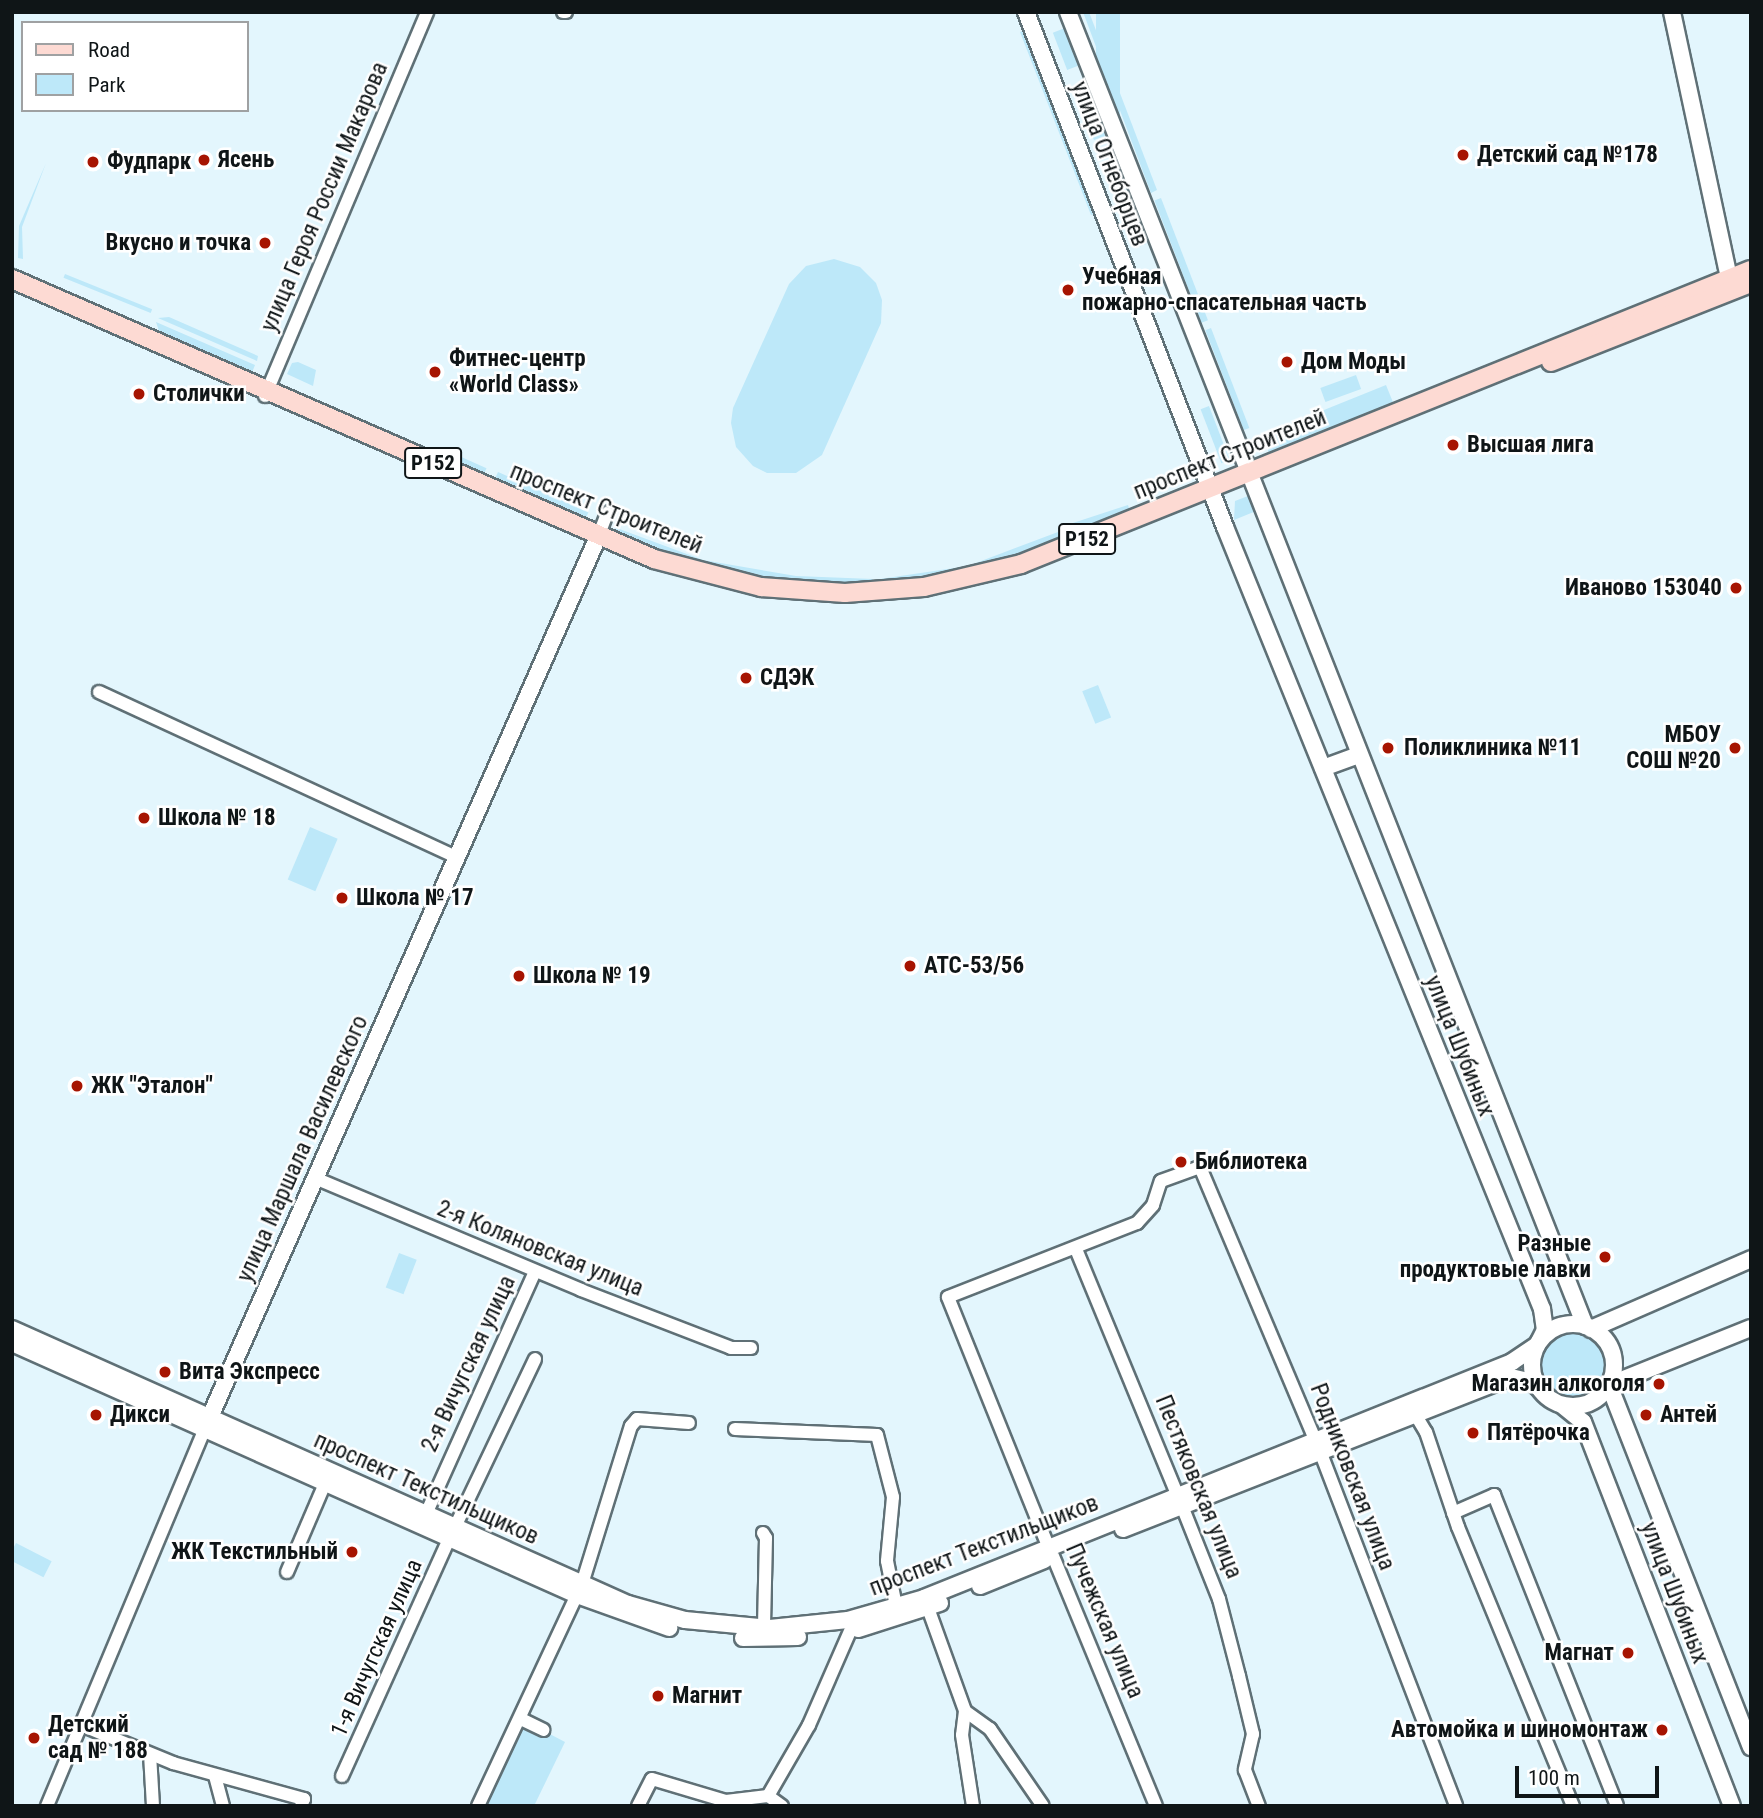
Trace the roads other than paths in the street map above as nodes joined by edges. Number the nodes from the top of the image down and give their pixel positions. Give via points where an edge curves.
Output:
1 (427, 12) edge
2 (1026, 12) edge
3 (1068, 12) edge
4 (1672, 12) edge
5 (1751, 270) edge
6 (12, 279) edge
7 (1751, 283) edge
8 (1730, 285) junction
9 (12, 290) edge
10 (266, 393) junction
11 (1249, 479) junction
12 (1212, 494) junction
13 (607, 513) dead end
14 (596, 542) junction
15 (99, 692) dead end
16 (1358, 754) junction
17 (1323, 768) junction
18 (456, 857) junction
19 (315, 1178) junction
20 (1076, 1249) junction
21 (1751, 1259) edge
22 (535, 1271) junction
23 (1588, 1328) junction
24 (1751, 1328) edge
25 (12, 1329) edge
26 (12, 1343) edge
27 (1538, 1344) junction
28 (751, 1349) dead end
29 (535, 1359) dead end
30 (1609, 1385) junction
31 (1540, 1389) junction
32 (1562, 1405) junction
33 (1415, 1414) junction
34 (208, 1423) junction
35 (689, 1423) dead end
36 (735, 1429) dead end
37 (1318, 1446) junction
38 (326, 1481) junction
39 (1180, 1501) junction
40 (1452, 1513) junction
41 (426, 1514) junction
42 (453, 1532) junction
43 (763, 1533) dead end
44 (1051, 1551) junction
45 (287, 1572) dead end
46 (580, 1589) junction
47 (926, 1603) junction
48 (896, 1606) junction
49 (849, 1626) junction
50 (764, 1627) junction
51 (965, 1712) junction
52 (521, 1719) junction
53 (81, 1725) junction
54 (544, 1730) dead end
55 (1751, 1747) edge
56 (150, 1754) junction
57 (215, 1776) junction
58 (342, 1776) dead end
59 (768, 1796) junction
60 (47, 1806) edge
61 (153, 1806) edge
62 (223, 1806) edge
63 (301, 1806) edge
64 (478, 1806) edge
65 (638, 1806) edge
66 (782, 1806) edge
67 (973, 1806) edge
68 (1043, 1806) edge
69 (1156, 1806) edge
70 (1259, 1806) edge
71 (1456, 1806) edge
72 (1573, 1806) edge
73 (1617, 1806) edge
74 (1732, 1806) edge

1 - 10 street, улица Героя России Макарова
2 - 12 main road, улица Огнеборцев
3 - 11 main road, улица Огнеборцев
4 - 8 main road
5 - 8 main road, проспект Строителей / Р152
6 - 10 main road, проспект Строителей / Р152
7 - 8 main road, проспект Строителей / Р152
8 - 11 main road, проспект Строителей / Р152
9 - 10 main road, проспект Строителей / Р152
10 - 14 main road, проспект Строителей / Р152
11 - 12 main road, проспект Строителей / Р152
11 - 16 main road, улица Шубиных
12 - 14 main road, проспект Строителей / Р152 via 1021,565 901,590 761,587
12 - 17 main road, улица Шубиных
13 - 14 street, улица Маршала Василевского
14 - 18 main road, улица Маршала Василевского
15 - 18 street
16 - 17 main road
16 - 23 main road, улица Шубиных
17 - 27 main road, улица Шубиных via 1542,1310 1545,1330
18 - 19 main road, улица Маршала Василевского
19 - 22 street, 2-я Коляновская улица
19 - 34 main road, улица Маршала Василевского
20 - 37 street, Родниковская улица via 1137,1223 1153,1205 1161,1181 1200,1167
20 - 39 street, Пестяковская улица
20 - 44 street, Пучежская улица via 948,1297
21 - 23 main road
22 - 28 street, 2-я Коляновская улица via 730,1348
22 - 41 street, 2-я Вичугская улица
23 - 27 main road via 1556,1328
23 - 30 main road via 1611,1350 1614,1365
24 - 30 main road
25 - 34 main road, проспект Текстильщиков
26 - 34 main road, проспект Текстильщиков
27 - 31 main road via 1533,1372
27 - 37 main road, проспект Текстильщиков via 1512,1362
29 - 42 street, 1-я Вичугская улица
30 - 32 main road via 1591,1402
30 - 55 main road, улица Шубиных
31 - 32 main road
31 - 33 main road, проспект Текстильщиков via 1511,1377
32 - 74 main road, улица Шубиных via 1583,1422
33 - 37 main road, проспект Текстильщиков
33 - 40 street via 1426,1432
34 - 38 main road, проспект Текстильщиков
34 - 41 main road, проспект Текстильщиков
34 - 53 street, улица Маршала Василевского
35 - 46 street via 637,1419 631,1426
36 - 48 street via 877,1435 892,1497 887,1561
37 - 39 main road, проспект Текстильщиков
37 - 71 street, Родниковская улица
38 - 42 main road, проспект Текстильщиков
38 - 45 street
39 - 44 main road, проспект Текстильщиков
39 - 70 street, Пестяковская улица via 1219,1599 1250,1719 1251,1749 1245,1770
40 - 72 street
40 - 73 street via 1494,1495
41 - 42 main road, проспект Текстильщиков
42 - 46 main road, проспект Текстильщиков
42 - 58 street, 1-я Вичугская улица
43 - 50 street
44 - 47 main road, проспект Текстильщиков
44 - 69 street, Пучежская улица
46 - 49 main road, проспект Текстильщиков via 649,1623 706,1634 769,1639
46 - 50 main road, проспект Текстильщиков via 665,1617
46 - 52 street
47 - 48 main road, проспект Текстильщиков
47 - 49 main road, проспект Текстильщиков
47 - 51 street
48 - 49 main road, проспект Текстильщиков
49 - 50 main road, проспект Текстильщиков
49 - 59 street via 809,1725
51 - 67 street via 962,1735
51 - 68 street via 990,1729
52 - 54 street
52 - 64 street
53 - 56 street
53 - 60 street, улица Маршала Василевского
56 - 57 street
56 - 61 street
57 - 62 street
57 - 63 street via 304,1800
59 - 65 street via 726,1801 652,1779
59 - 66 street

